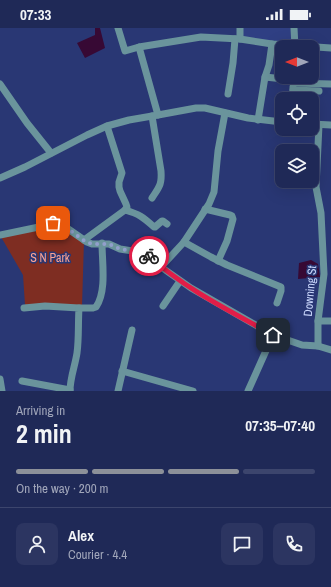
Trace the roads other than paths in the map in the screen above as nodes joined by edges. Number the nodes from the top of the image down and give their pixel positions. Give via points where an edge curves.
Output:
1 (118, 28) edge
2 (240, 28) edge
3 (294, 28) edge
4 (237, 39) junction
5 (295, 40) edge
6 (272, 44) junction
7 (275, 44) edge
8 (139, 47) junction
9 (319, 47) edge
10 (331, 48) edge
11 (265, 77) junction
12 (275, 79) edge
13 (0, 84) edge
14 (296, 84) edge
15 (319, 84) edge
16 (331, 84) edge
17 (319, 91) dead end
18 (228, 94) dead end
19 (226, 113) junction
20 (155, 115) junction
21 (258, 120) junction
22 (275, 121) edge
23 (319, 124) edge
24 (331, 125) edge
25 (107, 126) junction
26 (316, 136) edge
27 (51, 153) junction
28 (0, 178) edge
29 (152, 198) dead end
30 (205, 209) junction
31 (125, 210) junction
32 (167, 224) dead end
33 (0, 235) edge
34 (84, 240) junction
35 (184, 242) junction
36 (102, 243) junction
37 (218, 261) junction
38 (161, 267) junction
39 (180, 281) junction
40 (277, 303) dead end
41 (163, 306) dead end
42 (24, 308) dead end
43 (79, 308) junction
44 (318, 321) junction
45 (331, 322) edge
46 (132, 330) dead end
47 (273, 335) junction
48 (318, 346) junction
49 (331, 350) edge
50 (122, 371) junction
51 (0, 379) edge
52 (22, 381) dead end
53 (173, 388) edge
54 (70, 390) edge
55 (2, 391) edge
56 (118, 391) edge
57 (193, 391) edge
58 (248, 391) edge

1 - 8 street via 125,51
2 - 4 street
3 - 5 street
4 - 6 street
4 - 8 street via 201,37
4 - 18 street
6 - 7 street
6 - 11 street
8 - 20 street
9 - 10 street
11 - 12 street
11 - 21 street
13 - 27 street
14 - 17 street
15 - 16 street
19 - 20 street via 196,108
19 - 21 street
19 - 30 street via 218,151 214,192
20 - 25 street
20 - 29 street via 162,179
21 - 22 street
23 - 24 street
25 - 27 street
25 - 31 street via 122,173 119,187 126,204
26 - 44 street, Downing St via 316,187 321,213 324,274
27 - 28 street
30 - 35 street
30 - 37 street via 230,215 233,219
31 - 32 street via 137,213 154,227 162,221
31 - 34 street
33 - 34 street via 58,223
34 - 36 street via 92,244
35 - 37 street
35 - 38 street
36 - 38 street via 145,253
36 - 43 street via 101,300 96,307
37 - 40 street via 281,287
38 - 39 street
39 - 41 street
39 - 47 street via 207,299
42 - 43 street
43 - 54 street via 78,351
44 - 45 street
44 - 48 street, Downing St
46 - 50 street
47 - 48 street via 302,345
47 - 58 street
48 - 49 street
50 - 53 street
50 - 56 street
51 - 55 street
52 - 54 street
53 - 57 street

